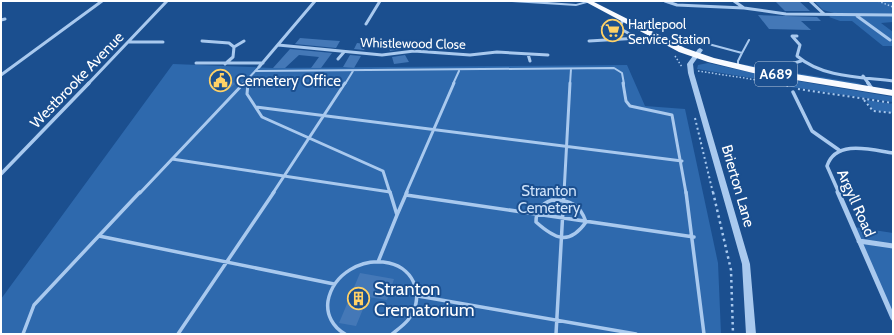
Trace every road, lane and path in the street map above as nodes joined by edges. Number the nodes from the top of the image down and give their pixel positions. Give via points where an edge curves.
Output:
1 (102, 1) edge
2 (167, 1) edge
3 (315, 1) edge
4 (380, 1) edge
5 (512, 1) edge
6 (589, 1) edge
7 (599, 1) edge
8 (665, 1) edge
9 (734, 1) edge
10 (810, 1) edge
11 (880, 1) edge
12 (893, 7) edge
13 (744, 8) junction
14 (825, 14) junction
15 (856, 15) junction
16 (893, 15) edge
17 (5, 19) dead end
18 (1, 20) edge
19 (623, 20) junction
20 (366, 24) dead end
21 (797, 36) dead end
22 (638, 38) junction
23 (660, 38) junction
24 (673, 38) junction
25 (749, 40) dead end
26 (890, 40) dead end
27 (202, 41) dead end
28 (244, 41) dead end
29 (589, 41) dead end
30 (129, 42) junction
31 (163, 42) dead end
32 (278, 45) junction
33 (234, 47) junction
34 (344, 52) junction
35 (671, 52) dead end
36 (698, 52) junction
37 (742, 53) junction
38 (528, 54) junction
39 (548, 55) dead end
40 (338, 59) dead end
41 (530, 61) dead end
42 (801, 61) junction
43 (196, 63) dead end
44 (263, 63) junction
45 (225, 64) junction
46 (738, 64) junction
47 (259, 67) joint
48 (778, 68) junction
49 (571, 69) junction
50 (255, 71) junction
51 (353, 71) junction
52 (458, 71) junction
53 (684, 72) dead end
54 (1, 75) edge
55 (248, 79) junction
56 (865, 79) junction
57 (893, 81) edge
58 (893, 86) edge
59 (873, 90) junction
60 (793, 92) dead end
61 (893, 93) edge
62 (864, 99) dead end
63 (256, 107) junction
64 (893, 113) edge
65 (325, 116) junction
66 (695, 118) dead end
67 (434, 131) junction
68 (310, 138) junction
69 (567, 147) junction
70 (839, 150) junction
71 (893, 153) edge
72 (172, 159) junction
73 (682, 161) junction
74 (1, 174) edge
75 (284, 176) junction
76 (390, 192) junction
77 (406, 195) junction
78 (564, 200) junction
79 (536, 214) junction
80 (397, 215) junction
81 (563, 218) junction
82 (586, 222) junction
83 (100, 236) junction
84 (694, 238) junction
85 (562, 239) junction
86 (859, 241) junction
87 (893, 246) edge
88 (227, 262) junction
89 (378, 262) junction
90 (334, 284) junction
91 (418, 296) junction
92 (893, 318) edge
93 (557, 319) junction
94 (23, 334) edge
95 (178, 334) edge
96 (345, 334) edge
97 (392, 334) edge
98 (556, 334) edge
99 (636, 334) edge
100 (704, 334) edge
101 (733, 334) edge
102 (751, 334) edge

1 - 54 street
2 - 30 street, Westbrooke Avenue
3 - 32 street
4 - 20 street
5 - 6 street via 576,5
6 - 19 highway, A689
7 - 24 highway, A689
8 - 13 street via 677,5
9 - 13 street
10 - 14 street
11 - 12 path
13 - 14 street via 786,14
14 - 15 street
15 - 16 street
15 - 26 street
17 - 18 street
19 - 22 street via 619,28
19 - 23 highway, A689
21 - 42 street via 792,36 800,45 797,53
22 - 23 street
22 - 29 street
23 - 36 highway, A689
24 - 36 highway, A689
24 - 37 lane via 686,38
25 - 37 lane
27 - 33 street via 229,43
28 - 33 street
30 - 31 street
30 - 74 street, Westbrooke Avenue
32 - 34 street, Whistlewood Close
32 - 44 street
33 - 45 street via 233,57
34 - 38 street, Whistlewood Close via 382,55 414,51 470,55 497,52
34 - 40 street
35 - 53 path via 680,62
36 - 46 highway, A689
36 - 102 street, Brierton Lane via 690,64 691,73 746,264
37 - 46 lane
38 - 39 street, Whistlewood Close
38 - 41 street
42 - 48 street
42 - 56 street via 824,70
43 - 45 street
44 - 45 street
44 - 47 street
46 - 48 highway, A689
46 - 59 highway, A689
47 - 50 lane
48 - 56 highway, A689
49 - 52 lane
49 - 69 lane
49 - 73 lane via 614,68 622,73 626,101 630,106 672,115
50 - 51 lane
50 - 55 lane
51 - 52 lane
51 - 65 lane
52 - 67 lane
55 - 63 lane via 247,94
55 - 72 lane
56 - 57 street
56 - 58 highway, A689
56 - 59 street
59 - 61 highway, A689
60 - 70 street via 812,131
62 - 64 path via 872,111
63 - 65 lane
63 - 68 lane via 262,117
65 - 67 lane
65 - 68 lane
66 - 101 path via 731,270
67 - 69 lane
67 - 77 lane
68 - 75 lane
68 - 76 lane via 383,170
69 - 73 lane
69 - 78 lane
70 - 71 street, Argyll Road via 863,149
70 - 86 street, Argyll Road via 830,157 827,166
72 - 75 lane
72 - 83 lane
73 - 84 lane
75 - 76 lane
75 - 88 lane
76 - 80 lane
77 - 79 lane
77 - 80 lane
78 - 79 lane via 552,200 542,204
78 - 81 lane
78 - 82 lane via 577,204 583,211
79 - 81 lane
79 - 85 lane via 536,222 547,232
80 - 89 lane
81 - 82 lane
81 - 85 lane
82 - 84 lane
82 - 85 lane via 581,232
83 - 88 lane
83 - 94 lane via 34,305
84 - 100 lane
85 - 93 lane
86 - 87 street
86 - 92 street, Argyll Road
88 - 90 lane
88 - 95 lane
89 - 90 lane via 363,264 344,273
89 - 91 lane via 394,264 406,271 415,283
90 - 96 lane via 327,308 331,321
91 - 93 lane
91 - 97 lane via 414,314 404,326
93 - 98 lane
93 - 99 lane

